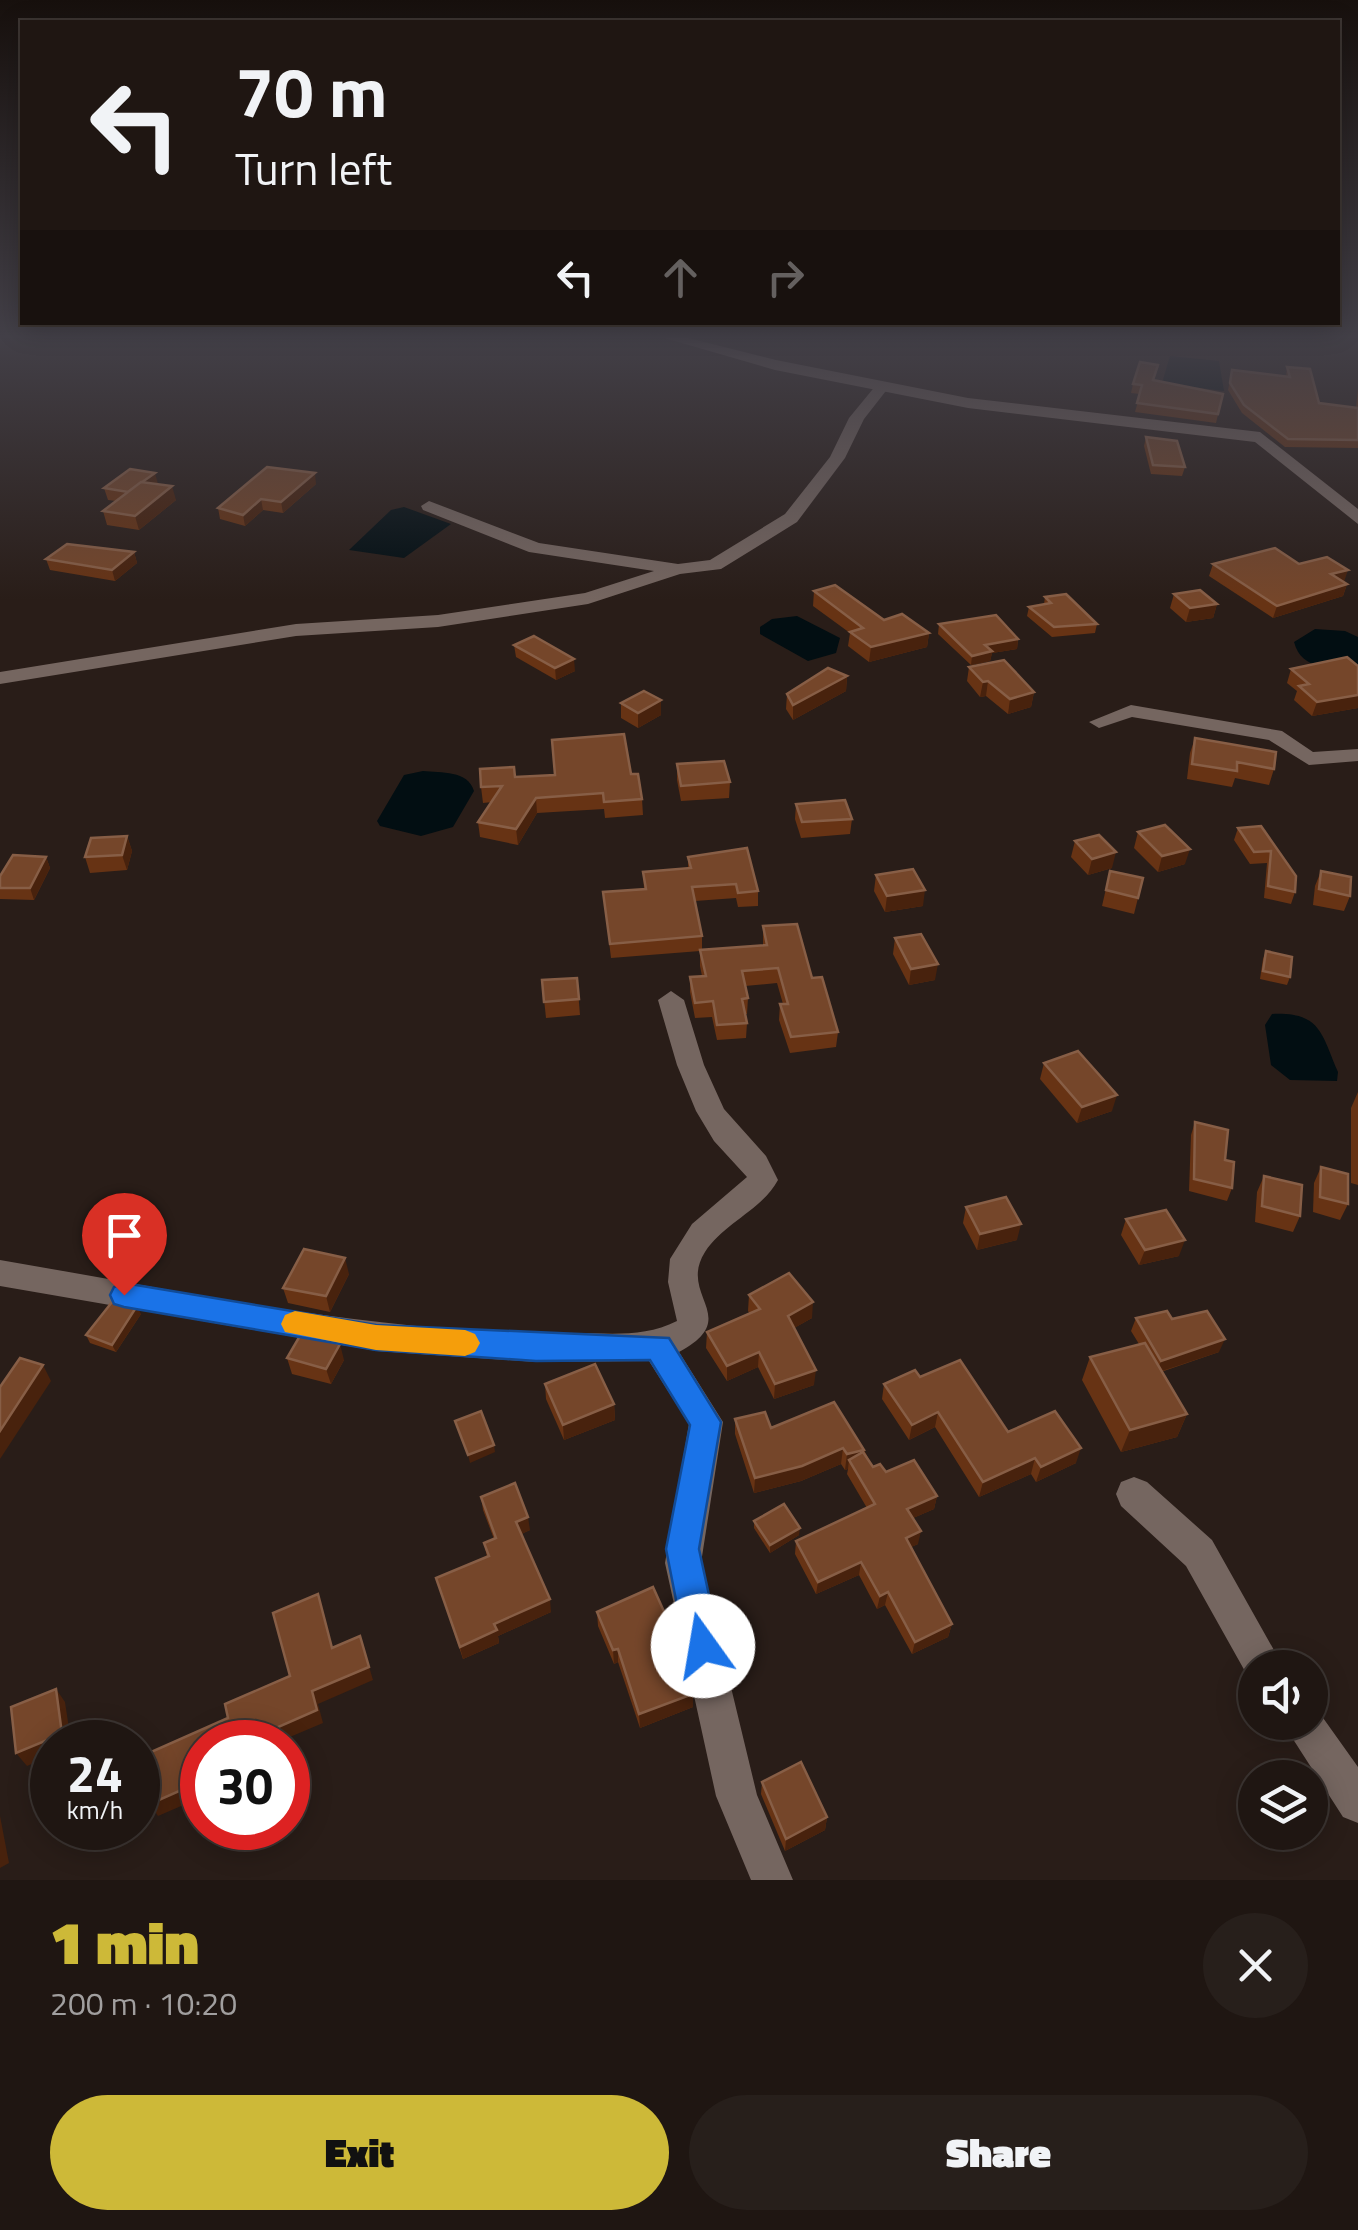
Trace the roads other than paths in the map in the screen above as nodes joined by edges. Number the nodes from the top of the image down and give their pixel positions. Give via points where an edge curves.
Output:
1 (854, 425) edge
2 (1155, 425) edge
3 (429, 506) dead end
4 (1358, 518) edge
5 (678, 569) junction
6 (0, 678) edge
7 (1099, 722) dead end
8 (1358, 755) edge
9 (672, 1000) dead end
10 (0, 1273) edge
11 (658, 1347) junction
12 (1134, 1494) dead end
13 (1255, 1650) edge
14 (1315, 1740) edge
15 (1358, 1802) edge
16 (772, 1880) edge

1 - 5 street via 837,458 786,523 715,565
2 - 4 street via 1260,437
3 - 5 street via 524,546
5 - 6 street via 588,598 438,621 296,630
7 - 8 street via 1131,710 1274,735 1309,758
9 - 11 street via 688,1066 722,1130 763,1180 697,1238 684,1263 682,1292 692,1329
10 - 11 street via 376,1338
11 - 16 street via 706,1422 683,1563 737,1796
12 - 13 street via 1199,1554
14 - 15 street

